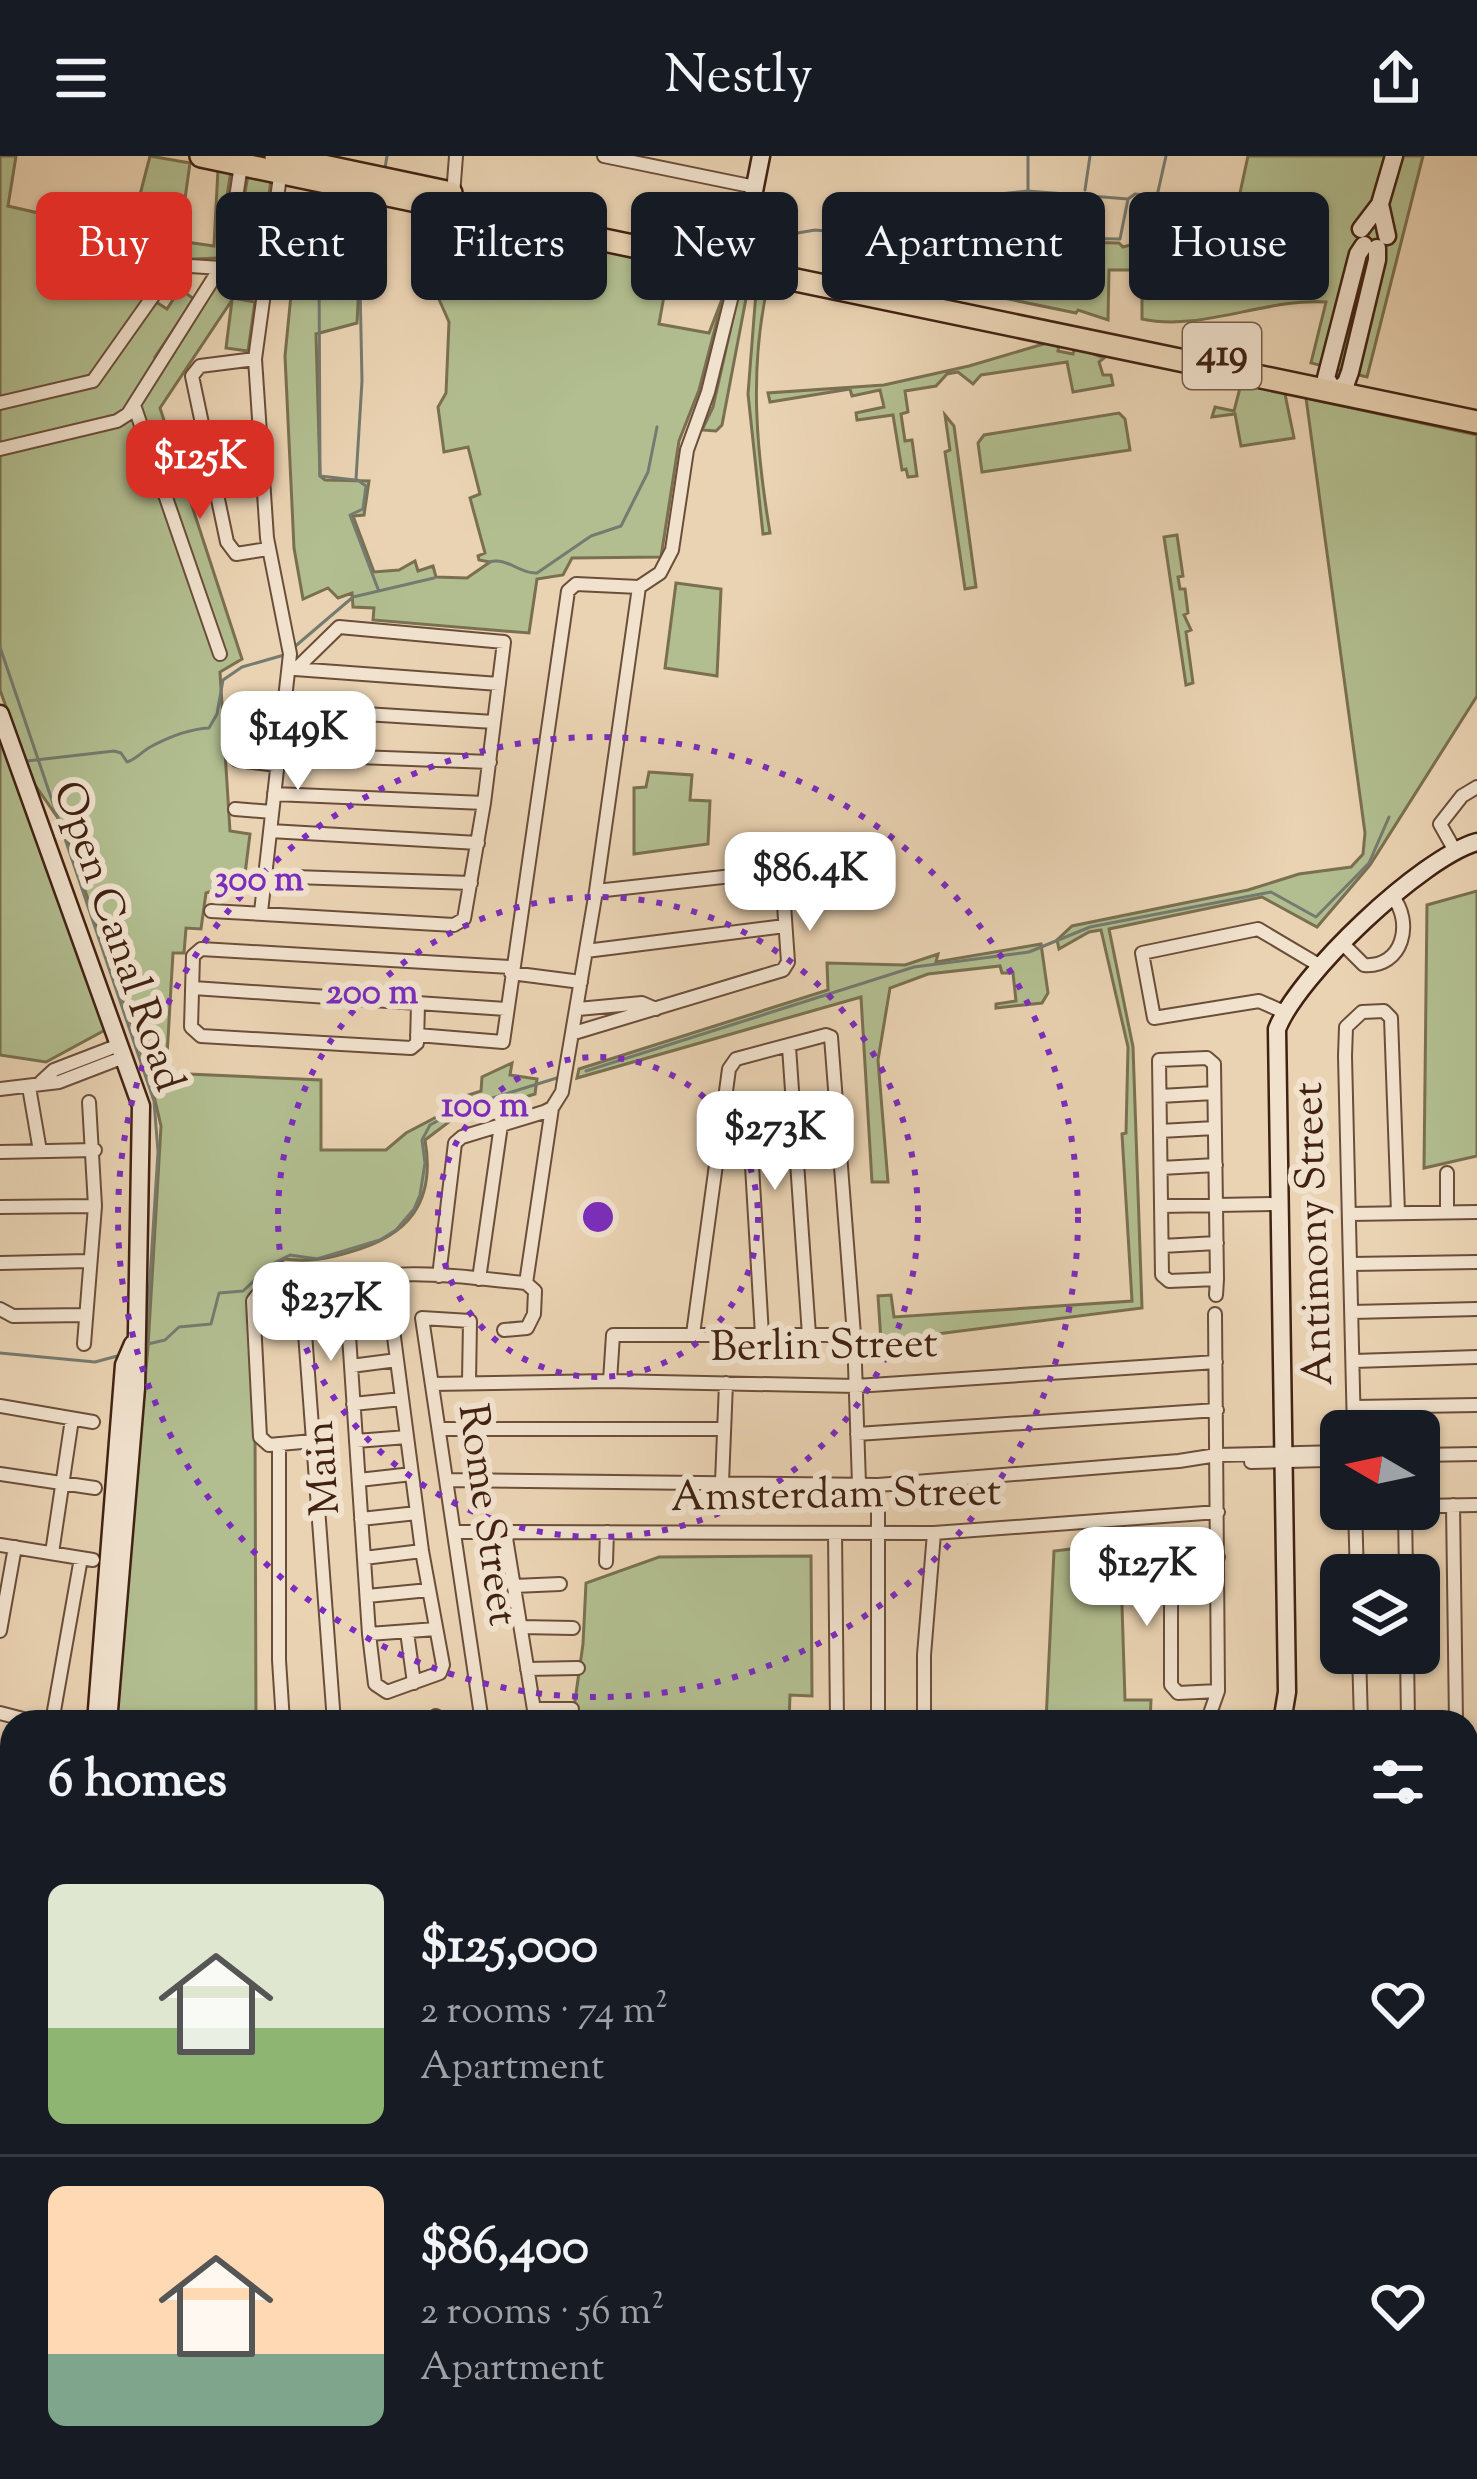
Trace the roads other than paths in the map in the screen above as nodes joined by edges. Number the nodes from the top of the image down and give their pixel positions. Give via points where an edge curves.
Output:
1 (201, 156) edge
2 (456, 156) edge
3 (604, 156) edge
4 (761, 156) edge
5 (1394, 156) edge
6 (651, 161) edge
7 (280, 162) edge
8 (241, 164) junction
9 (755, 187) junction
10 (237, 192) edge
11 (413, 192) edge
12 (454, 192) edge
13 (754, 192) edge
14 (216, 268) edge
15 (798, 271) edge
16 (216, 276) edge
17 (731, 300) edge
18 (255, 358) junction
19 (1336, 384) junction
20 (0, 403) edge
21 (134, 405) junction
22 (1477, 409) edge
23 (1477, 422) edge
24 (0, 449) edge
25 (268, 549) junction
26 (639, 587) junction
27 (220, 654) dead end
28 (291, 664) junction
29 (500, 684) junction
30 (284, 709) junction
31 (0, 713) edge
32 (494, 722) junction
33 (278, 759) junction
34 (237, 760) dead end
35 (490, 762) junction
36 (1477, 787) edge
37 (274, 794) junction
38 (484, 803) junction
39 (236, 809) dead end
40 (272, 812) junction
41 (270, 831) junction
42 (1477, 842) edge
43 (478, 843) junction
44 (1454, 849) junction
45 (265, 876) junction
46 (471, 883) junction
47 (596, 891) junction
48 (1392, 896) junction
49 (211, 911) dead end
50 (261, 912) junction
51 (785, 926) junction
52 (1343, 945) junction
53 (586, 951) junction
54 (1322, 967) junction
55 (511, 970) junction
56 (581, 982) junction
57 (193, 988) junction
58 (418, 1004) junction
59 (506, 1009) junction
60 (578, 1009) junction
61 (656, 1009) junction
62 (1284, 1012) junction
63 (574, 1033) junction
64 (417, 1035) junction
65 (789, 1047) junction
66 (122, 1051) junction
67 (35, 1084) junction
68 (0, 1089) edge
69 (1214, 1093) junction
70 (1160, 1096) junction
71 (89, 1102) dead end
72 (552, 1108) junction
73 (501, 1125) junction
74 (1215, 1128) junction
75 (1160, 1131) junction
76 (720, 1138) junction
77 (95, 1150) junction
78 (40, 1151) junction
79 (0, 1152) edge
80 (1216, 1166) junction
81 (1161, 1168) junction
82 (1447, 1173) dead end
83 (1216, 1204) junction
84 (1279, 1204) junction
85 (1161, 1205) junction
86 (95, 1206) junction
87 (0, 1208) edge
88 (1447, 1211) junction
89 (1477, 1212) edge
90 (1398, 1213) junction
91 (1349, 1214) junction
92 (1217, 1243) junction
93 (1162, 1246) junction
94 (88, 1261) junction
95 (1477, 1262) edge
96 (0, 1263) edge
97 (1351, 1264) junction
98 (386, 1276) junction
99 (439, 1276) junction
100 (479, 1279) junction
101 (1217, 1279) junction
102 (526, 1283) junction
103 (1216, 1295) dead end
104 (0, 1309) edge
105 (1477, 1310) edge
106 (1352, 1312) junction
107 (1215, 1314) dead end
108 (85, 1315) junction
109 (392, 1322) junction
110 (348, 1327) junction
111 (503, 1330) dead end
112 (137, 1333) junction
113 (694, 1334) junction
114 (762, 1335) junction
115 (809, 1335) junction
116 (854, 1335) junction
117 (84, 1344) dead end
118 (1477, 1358) edge
119 (397, 1360) junction
120 (1354, 1361) junction
121 (1216, 1362) junction
122 (351, 1366) junction
123 (610, 1381) junction
124 (469, 1382) junction
125 (726, 1383) junction
126 (432, 1384) junction
127 (856, 1386) junction
128 (402, 1399) junction
129 (353, 1404) junction
130 (1477, 1405) edge
131 (0, 1406) edge
132 (1354, 1407) joint
133 (1217, 1409) junction
134 (72, 1419) junction
135 (93, 1422) dead end
136 (439, 1429) junction
137 (724, 1429) junction
138 (857, 1434) junction
139 (407, 1437) junction
140 (356, 1441) junction
141 (313, 1442) junction
142 (279, 1444) junction
143 (1477, 1454) edge
144 (1440, 1455) edge
145 (1320, 1456) edge
146 (1285, 1457) junction
147 (1214, 1459) junction
148 (0, 1474) edge
149 (412, 1474) junction
150 (359, 1480) junction
151 (446, 1480) junction
152 (722, 1482) junction
153 (62, 1483) junction
154 (859, 1484) junction
155 (878, 1485) junction
156 (94, 1488) dead end
157 (1440, 1505) edge
158 (1453, 1505) junction
159 (1477, 1505) edge
160 (1218, 1512) junction
161 (417, 1513) junction
162 (362, 1519) junction
163 (454, 1532) junction
164 (505, 1532) junction
165 (607, 1532) junction
166 (877, 1533) junction
167 (934, 1533) junction
168 (835, 1534) junction
169 (8, 1546) edge
170 (422, 1552) junction
171 (52, 1553) junction
172 (1218, 1557) junction
173 (364, 1558) junction
174 (606, 1562) dead end
175 (1136, 1562) dead end
176 (1171, 1563) junction
177 (560, 1584) dead end
178 (514, 1586) junction
179 (429, 1590) junction
180 (367, 1597) junction
181 (520, 1627) junction
182 (573, 1628) dead end
183 (436, 1629) junction
184 (0, 1631) edge
185 (407, 1631) junction
186 (369, 1634) junction
187 (578, 1668) dead end
188 (527, 1669) junction
189 (1359, 1674) edge
190 (1407, 1674) edge
191 (413, 1683) junction
192 (1218, 1690) junction
193 (572, 1708) dead end
194 (55, 1710) edge
195 (97, 1710) edge
196 (109, 1710) edge
197 (282, 1710) edge
198 (333, 1710) edge
199 (480, 1710) edge
200 (534, 1710) edge
201 (561, 1710) edge
202 (837, 1710) edge
203 (878, 1710) edge
204 (924, 1710) edge
205 (1212, 1710) edge
206 (1284, 1710) edge
207 (1360, 1710) edge
208 (1408, 1710) edge
209 (1456, 1710) edge

1 - 8 highway, 419
2 - 12 street
3 - 6 street
4 - 9 main road
5 - 19 main road
6 - 9 street
7 - 8 highway, 419
7 - 11 highway, 419
7 - 18 street
8 - 10 street
9 - 13 main road
14 - 20 street via 175,265 93,380
15 - 19 highway, 419
16 - 21 street
17 - 26 street via 686,450 670,558
18 - 25 street
18 - 25 street via 200,366 192,376 229,547 239,554
19 - 22 highway, 419
19 - 23 highway, 419
21 - 24 street via 117,421
21 - 27 street
25 - 28 street
26 - 47 street
26 - 55 street via 576,584 568,591
28 - 29 street
28 - 29 street via 338,626 501,641
28 - 30 street
29 - 32 street
30 - 32 street
30 - 33 street
31 - 66 main road, Open Canal Road
32 - 35 street
33 - 34 street
33 - 35 street
33 - 37 street
35 - 38 street
36 - 44 street via 1440,824
37 - 38 street
37 - 40 street
38 - 43 street
39 - 40 street
40 - 41 street
41 - 43 street
41 - 45 street
42 - 44 main road
43 - 46 street
44 - 48 main road
45 - 46 street
45 - 50 street
46 - 50 street via 460,924
47 - 51 street via 772,870 782,876
47 - 53 street
48 - 52 main road
48 - 52 street via 1402,907 1403,934 1388,962 1364,965
49 - 50 street
51 - 53 street
51 - 61 street via 783,970
52 - 54 main road
53 - 56 street
54 - 62 main road
54 - 62 street via 1258,929 1142,953 1154,1018 1259,1001
55 - 56 street
55 - 57 street via 201,949
55 - 59 street
56 - 60 street
57 - 58 street
57 - 64 street via 191,1027 201,1036 411,1048
58 - 59 street
58 - 64 street
59 - 64 street via 500,1043
60 - 61 street
60 - 63 street
61 - 63 street
62 - 84 main road via 1275,1056
63 - 72 street
65 - 76 street via 732,1064
65 - 115 street
65 - 116 street via 826,1035 834,1042
66 - 67 street via 54,1070
66 - 112 main road, Open Canal Road via 142,1121
67 - 68 street
67 - 78 street
69 - 70 street
69 - 70 street via 1211,1059 1162,1060
69 - 74 street
70 - 75 street
71 - 77 street
72 - 73 street
72 - 102 street
73 - 99 street via 455,1143
73 - 100 street
74 - 75 street
74 - 80 street
75 - 81 street
76 - 113 street
76 - 114 street via 743,1139 751,1149
77 - 78 street
77 - 86 street
78 - 79 street
80 - 81 street
80 - 83 street
81 - 85 street
82 - 88 street
83 - 84 street
83 - 85 street
83 - 92 street
84 - 146 main road
85 - 93 street
86 - 87 street
86 - 94 street
88 - 89 street
88 - 90 street
90 - 91 street
90 - 91 street, Antimony Street via 1390,1013 1362,1012 1347,1035
91 - 97 street, Antimony Street
92 - 93 street
92 - 101 street
93 - 101 street via 1164,1279
94 - 96 street
94 - 108 street
95 - 97 street
97 - 106 street, Antimony Street
98 - 99 street
98 - 109 street
98 - 110 street, Main via 347,1287
99 - 100 street
100 - 102 street
101 - 103 street
102 - 111 street via 535,1291 531,1325
104 - 108 street via 13,1316
105 - 106 street
106 - 120 street, Antimony Street
107 - 121 street
108 - 117 street
109 - 110 street
109 - 119 street
110 - 122 street, Main
112 - 195 main road, Open Canal Road via 124,1365
112 - 196 main road, Open Canal Road
113 - 114 street
113 - 123 street via 614,1335
114 - 115 street
115 - 116 street
116 - 127 street
118 - 120 street
119 - 122 street
119 - 128 street
120 - 132 street, Antimony Street
121 - 127 street, Berlin Street
121 - 133 street
122 - 129 street, Main
123 - 124 street, Berlin Street
123 - 125 street, Berlin Street
124 - 126 street, Berlin Street
124 - 126 street, Rome Street via 470,1321 422,1318
125 - 127 street, Berlin Street
125 - 137 street
126 - 136 street, Rome Street
127 - 138 street
128 - 129 street
128 - 139 street
129 - 140 street, Main
130 - 132 street
131 - 134 street
133 - 138 street
133 - 147 street
134 - 135 street
134 - 153 street
136 - 137 street
136 - 151 street, Rome Street
137 - 152 street
138 - 154 street
139 - 140 street
139 - 149 street
140 - 150 street, Main
141 - 142 street
141 - 142 street via 302,1293 295,1288 260,1292 253,1301 263,1442
141 - 198 street
142 - 197 street
143 - 144 street
145 - 146 street
146 - 147 street
146 - 206 main road
147 - 155 street
147 - 160 street
148 - 153 street
149 - 150 street
149 - 161 street
150 - 162 street, Main
151 - 152 street
151 - 163 street, Rome Street
152 - 154 street
153 - 156 street
153 - 171 street
154 - 155 street
155 - 166 street
157 - 158 street
158 - 159 street
158 - 209 street
160 - 167 street, Amsterdam Street
160 - 172 street
161 - 162 street
161 - 170 street
162 - 173 street, Main
163 - 164 street, Amsterdam Street
163 - 199 street, Rome Street
164 - 165 street, Amsterdam Street
164 - 178 street
165 - 168 street, Amsterdam Street
165 - 174 street
166 - 167 street, Amsterdam Street
166 - 168 street, Amsterdam Street
166 - 203 street
167 - 204 street
168 - 202 street
169 - 171 street
169 - 184 street
170 - 173 street
170 - 179 street
171 - 194 street via 87,1558
172 - 176 street
172 - 192 street
173 - 180 street, Main
175 - 176 street
176 - 192 street via 1173,1691
177 - 178 street
178 - 181 street
179 - 180 street
179 - 183 street
180 - 186 street, Main
181 - 182 street
181 - 188 street
183 - 185 street
183 - 191 street via 442,1670
185 - 186 street
185 - 191 street
186 - 191 street, Main via 375,1684 387,1692
187 - 188 street
188 - 200 street
189 - 207 street
190 - 208 street
192 - 205 street
193 - 201 street

